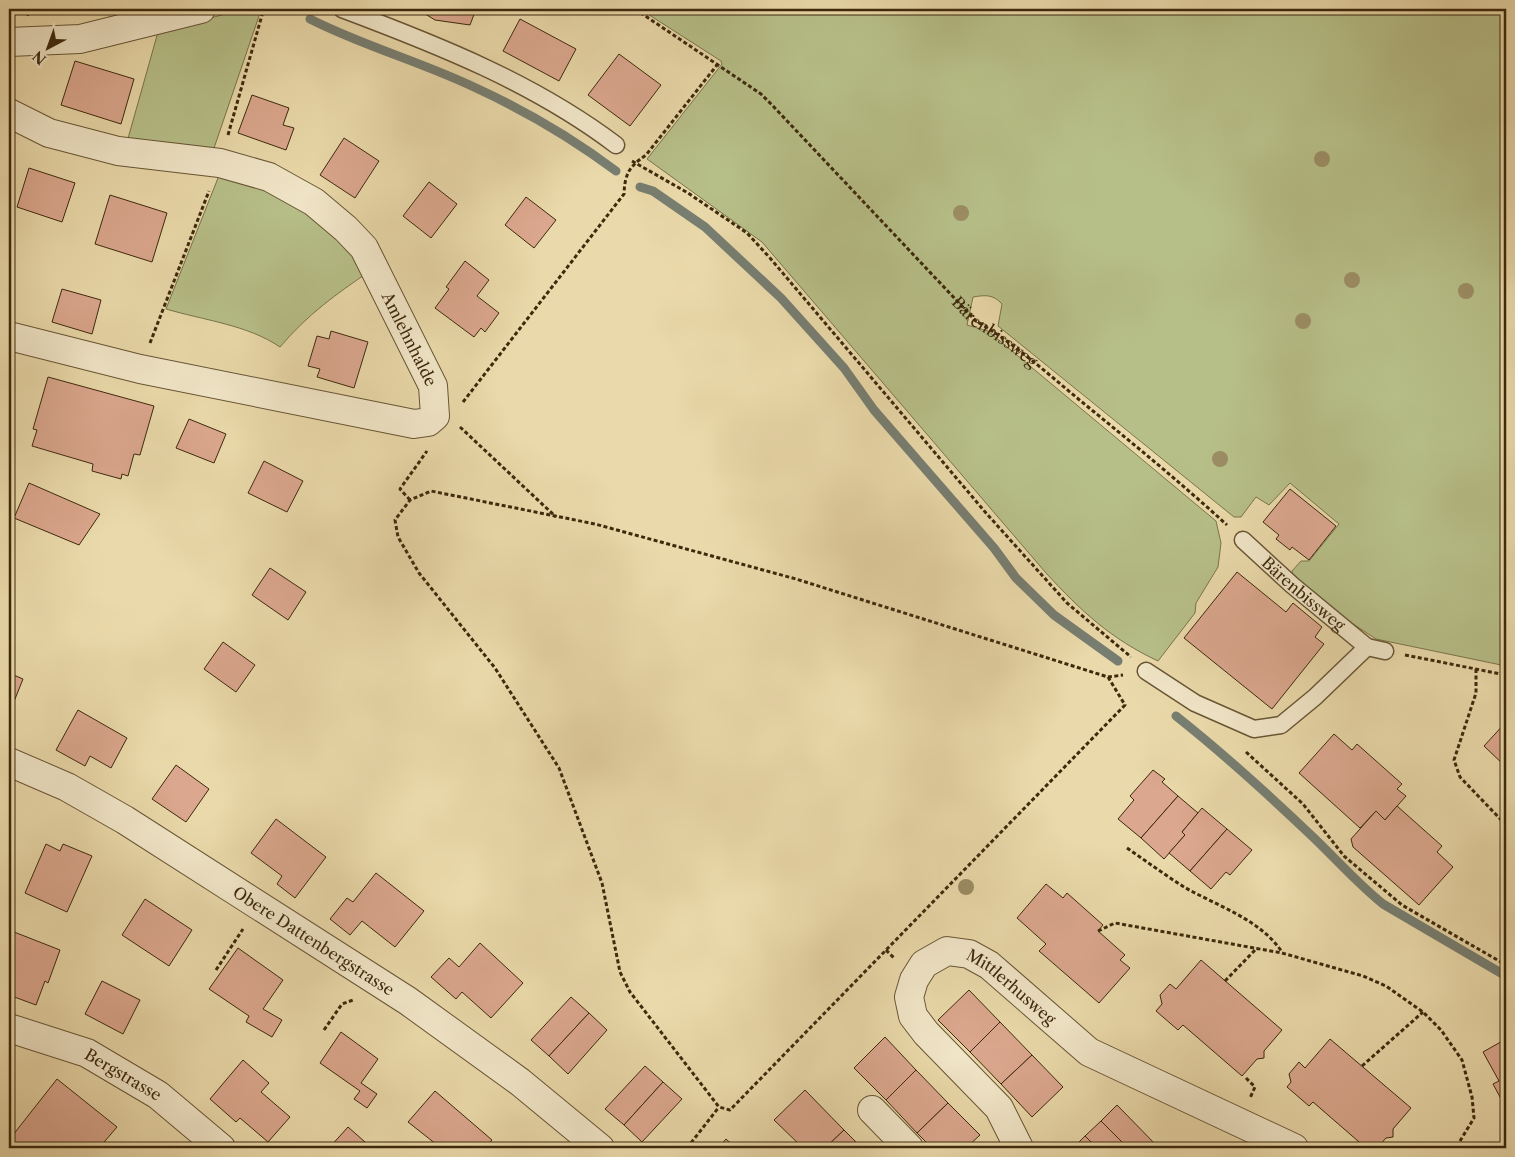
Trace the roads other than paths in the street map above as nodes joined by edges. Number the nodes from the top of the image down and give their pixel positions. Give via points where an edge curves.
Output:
1 (201, 9) edge
2 (342, 9) edge
3 (9, 42) edge
4 (9, 113) edge
5 (616, 145) road end
6 (9, 336) edge
7 (1243, 540) road end
8 (1367, 647) junction
9 (1385, 651) road end
10 (1146, 671) road end
11 (9, 762) edge
12 (9, 1028) edge
13 (872, 1110) dead end
14 (221, 1148) edge
15 (600, 1148) edge
16 (910, 1148) edge
17 (1019, 1148) edge
18 (1294, 1148) edge

1 - 3 street via 80,39
2 - 5 lane via 422,39 511,80 590,125
4 - 6 street, Amlehnhalde via 49,133 118,151 220,163 269,177 314,202 346,228 364,248 433,386 436,416 428,422 414,424 140,369
7 - 8 lane, Bärenbissweg
8 - 9 lane
8 - 10 lane via 1316,697 1281,725 1254,729 1195,703
11 - 15 street, Obere Dattenbergstrasse via 67,787 125,820 408,1001 520,1082
12 - 14 street, Bergstrasse via 87,1053 158,1095
13 - 16 street
17 - 18 street, Mittlerhusweg via 999,1108 913,1016 910,997 914,980 924,964 947,951 969,954 989,965 1089,1052

